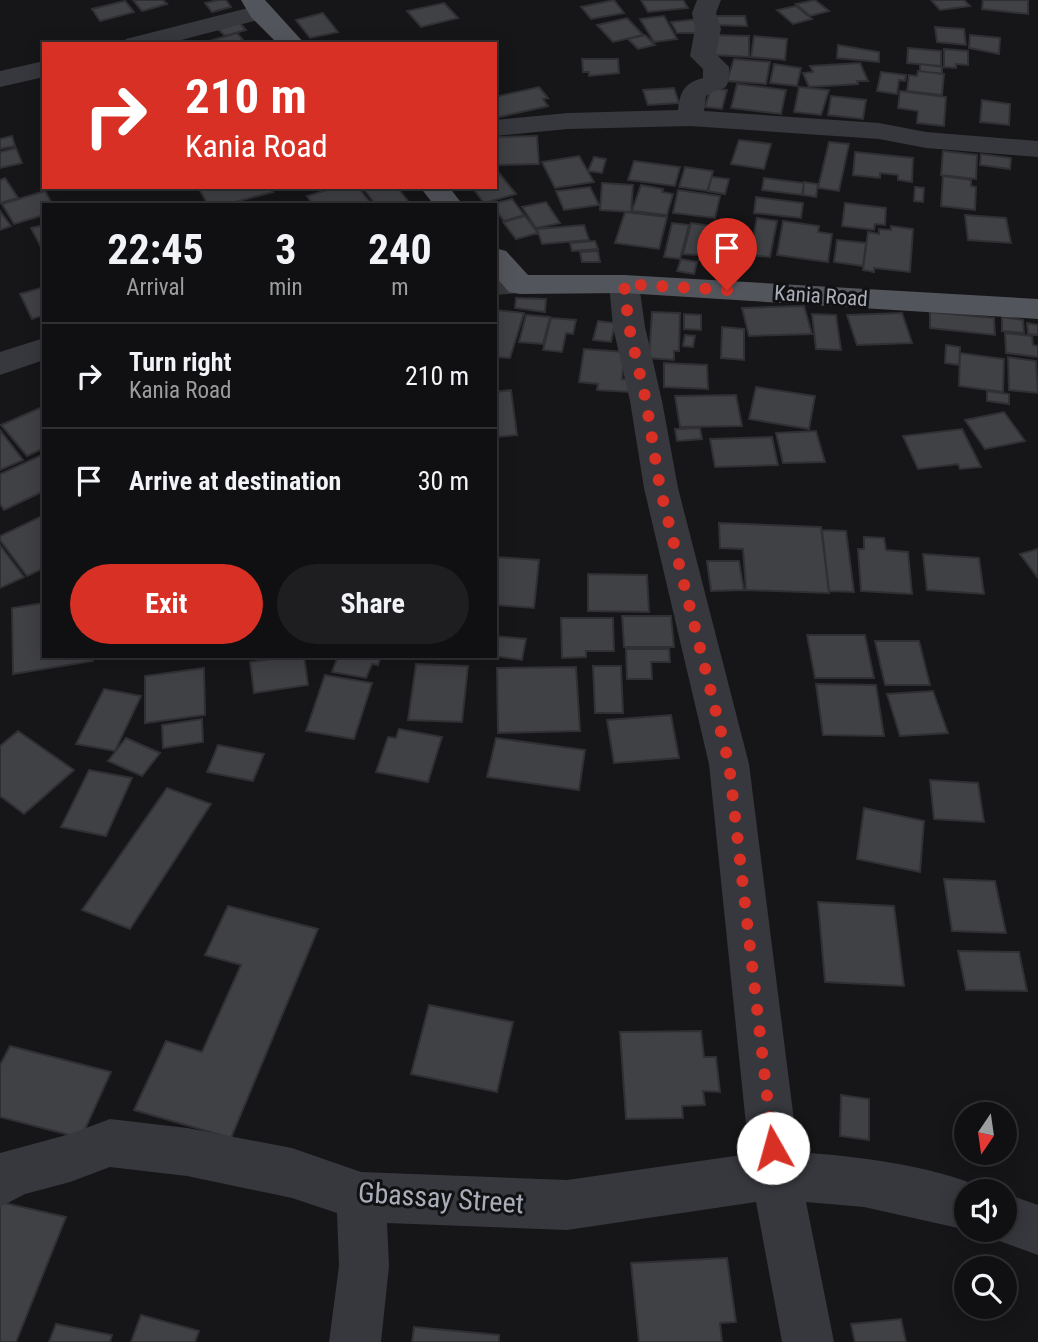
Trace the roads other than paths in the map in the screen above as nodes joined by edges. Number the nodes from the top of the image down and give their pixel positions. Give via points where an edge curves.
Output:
1 (709, 0) edge
2 (256, 6) edge
3 (141, 42) edge
4 (291, 42) edge
5 (42, 69) edge
6 (0, 79) edge
7 (690, 118) junction
8 (497, 128) edge
9 (1038, 149) edge
10 (436, 189) edge
11 (447, 203) edge
12 (497, 262) edge
13 (624, 284) junction
14 (507, 286) edge
15 (1038, 309) edge
16 (42, 349) edge
17 (0, 364) edge
18 (776, 1175) junction
19 (0, 1182) edge
20 (361, 1197) junction
21 (954, 1203) edge
22 (1017, 1223) edge
23 (1038, 1230) edge
24 (355, 1342) edge
25 (808, 1342) edge

1 - 7 street via 704,13 708,29 704,56 716,67 716,84 693,93
2 - 3 street
2 - 4 main road
5 - 6 street
7 - 8 street
7 - 9 street via 879,131
10 - 11 main road
12 - 14 main road
13 - 14 main road, Kania Road
13 - 15 main road, Kania Road
13 - 18 street via 660,488 729,764
16 - 17 street
18 - 20 street, Gbassay Street via 567,1205
18 - 21 street, Gbassay Street via 864,1182
18 - 25 street
19 - 20 street, Gbassay Street via 13,1172 110,1143 187,1152 292,1173
20 - 24 street via 364,1266
22 - 23 street

